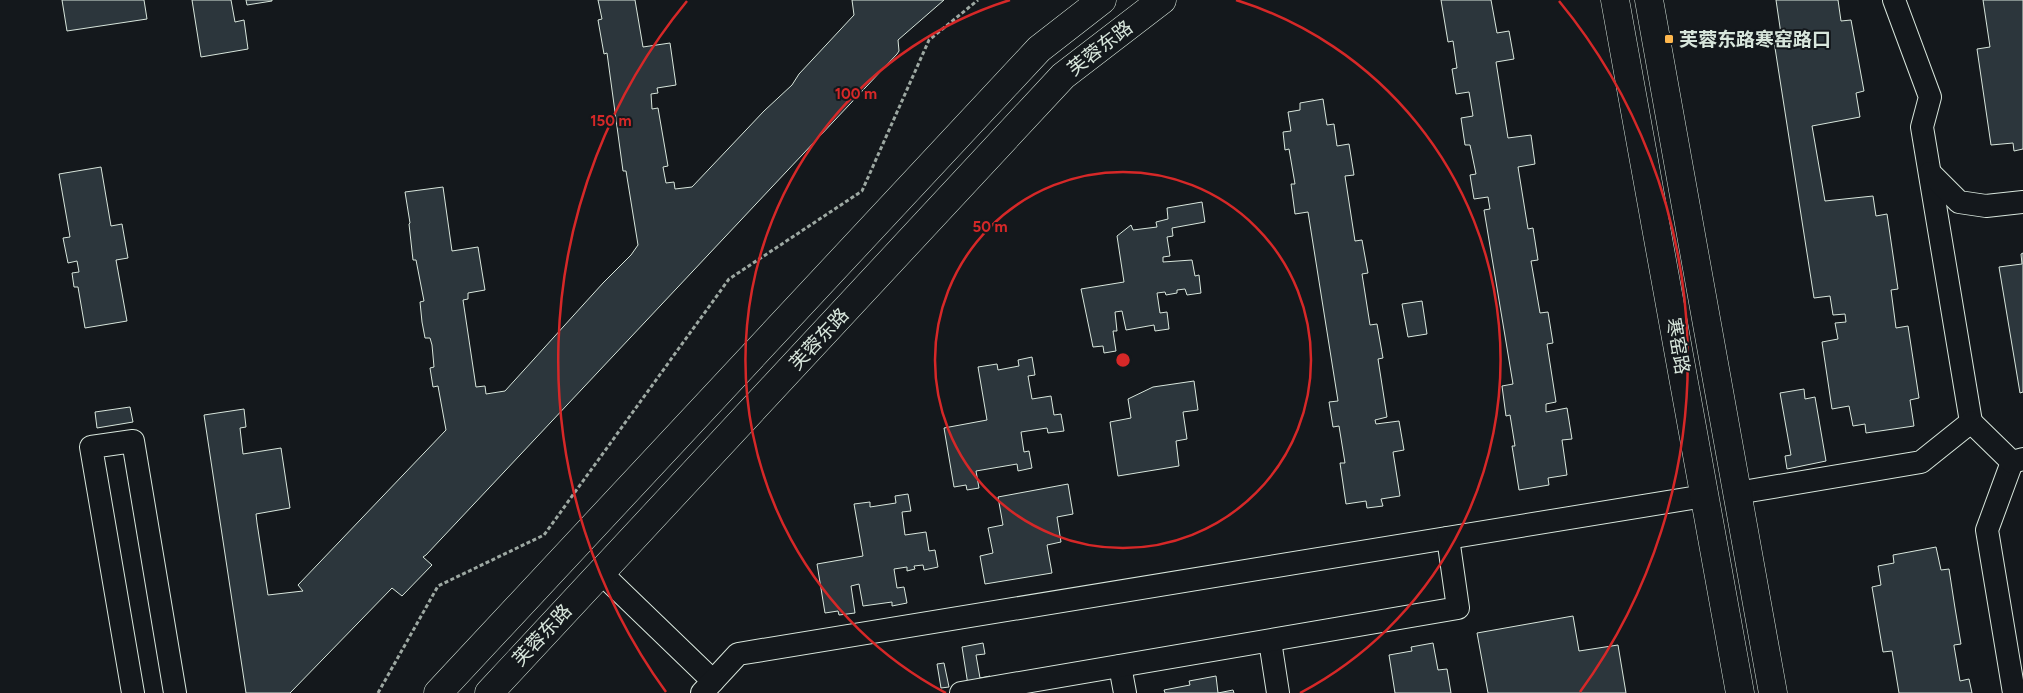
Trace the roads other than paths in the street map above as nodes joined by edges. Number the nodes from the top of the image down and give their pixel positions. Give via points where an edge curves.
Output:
1 (1102, 0) edge
2 (1162, 0) edge
3 (1615, 0) edge
4 (1649, 0) edge
5 (1894, 0) edge
6 (1930, 174) junction
7 (2023, 202) edge
8 (1971, 422) junction
9 (2018, 461) edge
10 (1737, 493) junction
11 (1704, 496) junction
12 (1448, 538) junction
13 (601, 573) junction
14 (1270, 641) junction
15 (1120, 666) junction
16 (708, 687) edge
17 (133, 693) edge
18 (175, 693) edge
19 (438, 693) edge
20 (489, 693) edge
21 (961, 693) edge
22 (1125, 693) edge
23 (1278, 693) edge
24 (1740, 693) edge
25 (1773, 693) edge
26 (2014, 693) edge

1 - 19 main road, 芙蓉东路 via 1039,49
2 - 13 main road, 芙蓉东路 via 1064,76
3 - 11 main road, 寒窑路
4 - 10 main road, 寒窑路
5 - 6 street via 1930,97 1922,126
6 - 7 street via 1959,202 1986,206
6 - 8 street
8 - 9 street
8 - 10 street via 1921,462
9 - 26 street via 1987,530
10 - 25 main road, 寒窑路
11 - 12 street
11 - 24 main road, 寒窑路
12 - 14 street via 1458,608
12 - 16 street via 738,654
13 - 16 street
13 - 20 main road, 芙蓉东路
14 - 15 street
14 - 23 street
15 - 21 street
15 - 22 street
17 - 18 street via 91,447 133,441

